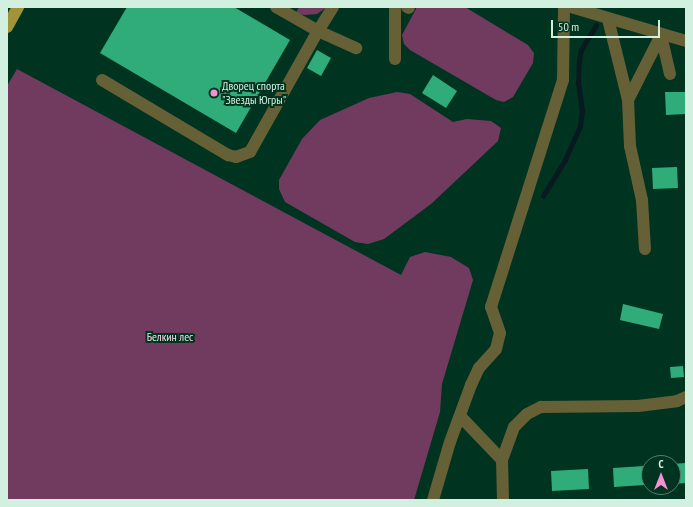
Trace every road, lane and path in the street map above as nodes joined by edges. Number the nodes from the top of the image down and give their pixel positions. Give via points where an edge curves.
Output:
1 (18, 7) edge
2 (276, 7) edge
3 (333, 7) edge
4 (394, 7) edge
5 (564, 7) edge
6 (571, 7) edge
7 (608, 19) junction
8 (7, 27) edge
9 (318, 31) junction
10 (661, 35) junction
11 (686, 41) edge
12 (356, 48) dead end
13 (394, 59) dead end
14 (670, 74) dead end
15 (102, 80) dead end
16 (628, 100) junction
17 (645, 249) dead end
18 (686, 397) edge
19 (461, 417) junction
20 (502, 460) junction
21 (433, 500) edge
22 (503, 500) edge

1 - 8 main road
2 - 9 street
3 - 9 street
4 - 13 street
5 - 19 street via 563,80 491,307 500,333 496,349 479,368
6 - 7 street
7 - 10 street
7 - 16 street
9 - 12 street
9 - 15 street via 250,152 243,156 228,155
10 - 11 street
10 - 14 street
10 - 16 street
16 - 17 street via 630,146 642,200
18 - 20 street via 677,401 638,406 541,407 527,414 514,426
19 - 20 street
19 - 21 street via 450,442
20 - 22 street

